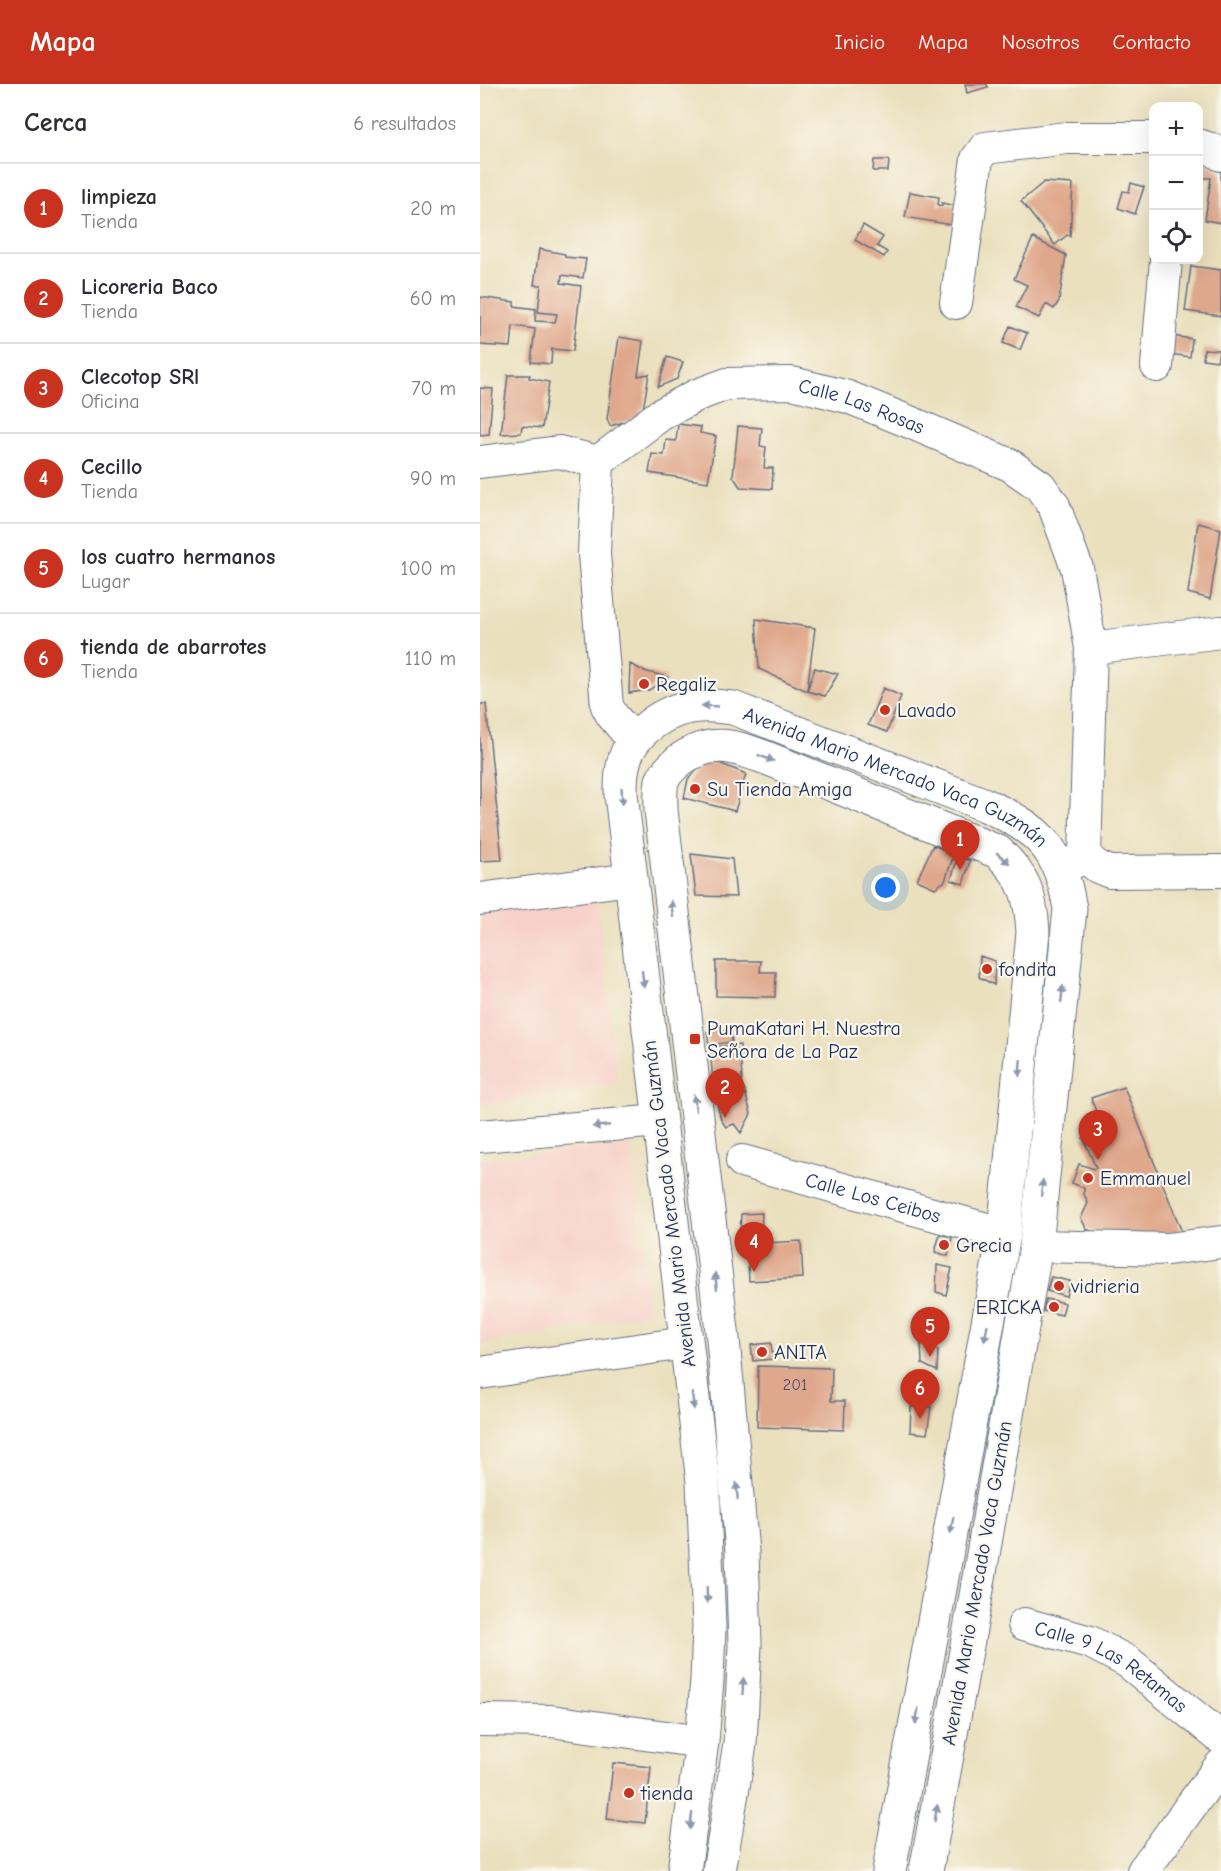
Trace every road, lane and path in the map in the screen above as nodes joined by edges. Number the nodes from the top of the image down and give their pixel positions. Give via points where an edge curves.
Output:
1 (1149, 138) edge
2 (1203, 147) edge
3 (1221, 155) edge
4 (1166, 264) edge
5 (956, 303) dead end
6 (1157, 366) dead end
7 (480, 462) edge
8 (598, 462) junction
9 (1221, 632) edge
10 (1091, 648) junction
11 (634, 741) junction
12 (673, 765) junction
13 (1072, 863) junction
14 (1221, 871) edge
15 (631, 879) junction
16 (1024, 886) junction
17 (480, 899) edge
18 (660, 1121) junction
19 (480, 1136) edge
20 (742, 1161) dead end
21 (1004, 1234) junction
22 (1221, 1242) edge
23 (1036, 1246) junction
24 (723, 1339) junction
25 (685, 1343) junction
26 (480, 1373) edge
27 (1024, 1624) dead end
28 (480, 1720) edge
29 (1221, 1738) edge
30 (702, 1742) junction
31 (740, 1744) junction
32 (1221, 1765) edge
33 (684, 1871) edge
34 (719, 1871) edge
35 (889, 1871) edge
36 (926, 1871) edge
37 (1143, 1871) edge

1 - 5 street via 1067,138 985,148 977,159
2 - 3 street
4 - 6 street
7 - 8 street via 559,452
8 - 10 street, Calle Las Rosas via 660,415 727,384 792,383 848,397 1010,465 1040,486 1054,506 1077,568
8 - 11 street via 594,554 607,706
9 - 10 street
10 - 13 street, Calle Las Rosas
11 - 12 main road
13 -> 11 main road, Avenida Mario Mercado Vaca Guzmán via 1049,849 1014,818 733,708 698,706 678,710 654,721
11 -> 15 main road, Avenida Mario Mercado Vaca Guzmán via 623,766 621,794
12 -> 16 main road, Avenida Mario Mercado Vaca Guzmán via 708,746 735,746 998,852 1014,867
24 -> 12 main road, Avenida Mario Mercado Vaca Guzmán via 661,810 662,781
13 - 14 street via 1110,872
13 - 16 main road
23 -> 13 main road, Avenida Mario Mercado Vaca Guzmán via 1070,909 1066,884
15 - 17 street
15 -> 18 main road, Avenida Mario Mercado Vaca Guzmán
16 -> 21 main road, Avenida Mario Mercado Vaca Guzmán via 1032,909 1033,932
18 -> 19 street
18 - 25 main road, Avenida Mario Mercado Vaca Guzmán
20 - 21 street, Calle Los Ceibos
21 - 23 main road
21 -> 35 main road, Avenida Mario Mercado Vaca Guzmán
22 - 23 street via 1168,1249
36 -> 23 main road, Avenida Mario Mercado Vaca Guzmán
24 - 25 main road
31 -> 24 main road, Avenida Mario Mercado Vaca Guzmán via 745,1645 742,1552
25 - 26 street
25 -> 30 main road, Avenida Mario Mercado Vaca Guzmán via 703,1482 709,1626
27 - 29 street, Calle 9 Las Retamas via 1090,1642 1128,1662
28 - 30 street via 551,1721
30 - 31 main road
30 -> 33 main road, Avenida Mario Mercado Vaca Guzmán
31 - 34 main road, Avenida Mario Mercado Vaca Guzmán
32 - 37 street

